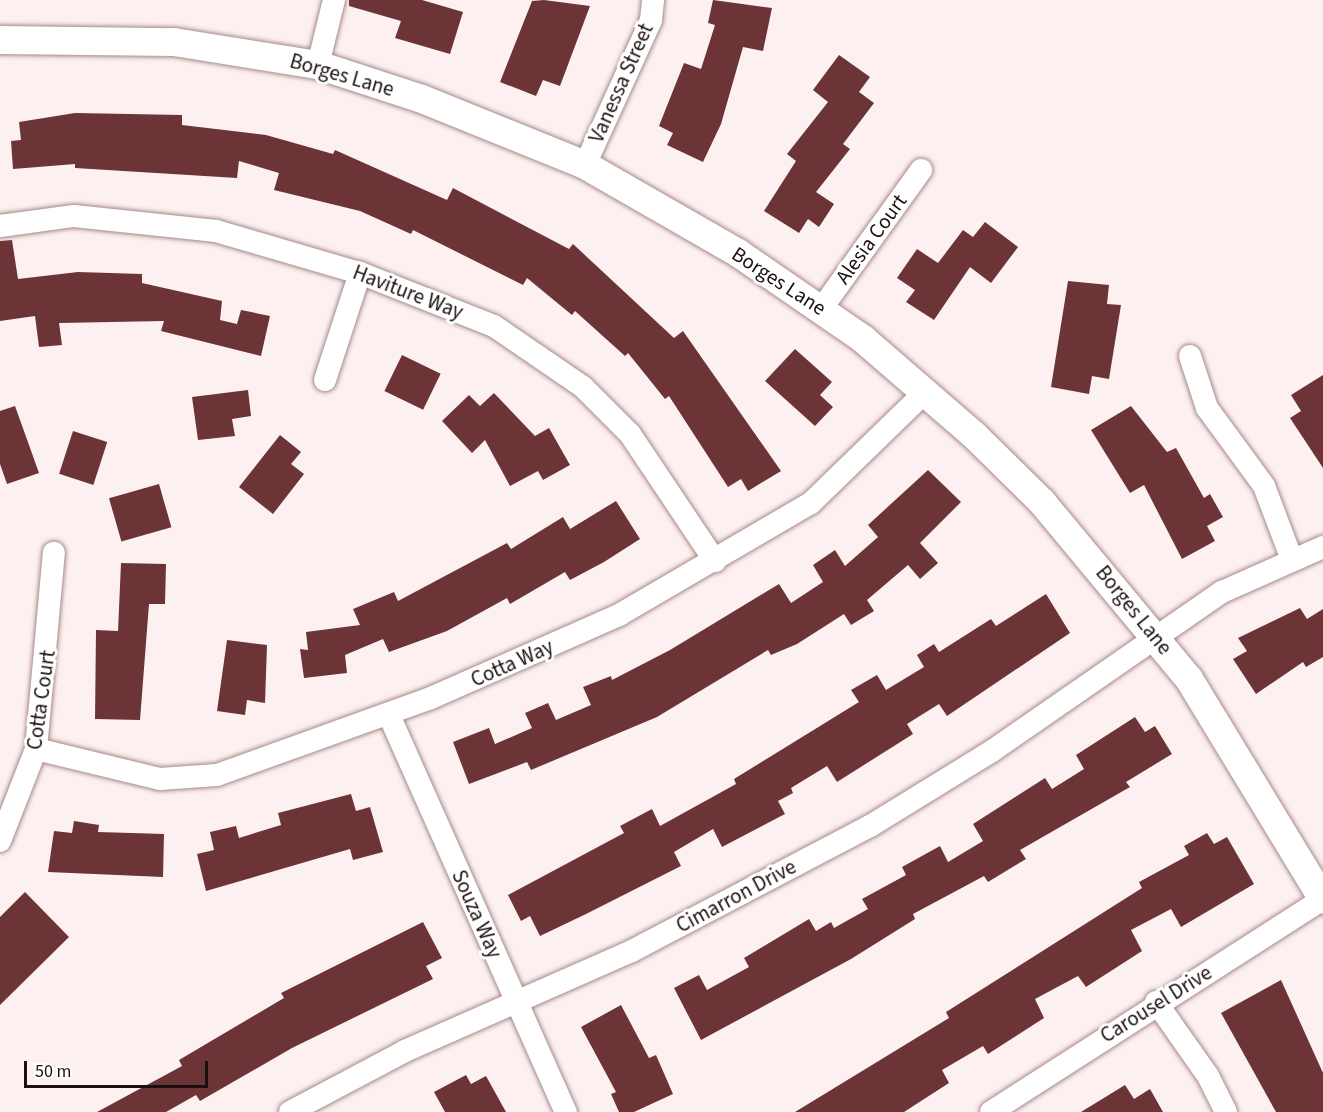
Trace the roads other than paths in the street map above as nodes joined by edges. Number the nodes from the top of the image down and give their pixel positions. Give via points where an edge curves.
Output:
1 (334, 0) edge
2 (653, 0) edge
3 (0, 40) edge
4 (318, 66) junction
5 (585, 165) junction
6 (921, 170) dead end
7 (0, 226) edge
8 (360, 273) junction
9 (822, 308) junction
10 (1190, 356) dead end
11 (325, 380) dead end
12 (926, 391) junction
13 (1323, 548) edge
14 (54, 554) dead end
15 (1291, 557) junction
16 (715, 561) junction
17 (1158, 638) junction
18 (389, 715) junction
19 (36, 749) junction
20 (0, 841) edge
21 (1323, 899) edge
22 (516, 1001) junction
23 (1156, 1002) junction
24 (290, 1112) edge
25 (566, 1112) edge
26 (991, 1112) edge
27 (1226, 1112) edge

1 - 4 street
2 - 5 street, Vanessa Street via 651,20
3 - 4 street, Borges Lane via 174,42
4 - 5 street, Borges Lane via 422,99
5 - 9 street, Borges Lane
6 - 9 street, Alesia Court
7 - 8 street, Haviture Way via 74,216 216,231
8 - 11 street
8 - 16 street, Haviture Way via 494,326 583,387 630,434
9 - 12 street, Borges Lane
10 - 15 street via 1206,408 1264,486
12 - 16 street, Cotta Way via 811,503
12 - 17 street, Borges Lane via 1042,502
13 - 15 street, Cimarron Drive
14 - 19 street, Cotta Court
15 - 17 street, Cimarron Drive via 1222,592
16 - 18 street, Cotta Way via 619,615
17 - 21 street, Borges Lane via 1259,786
17 - 22 street, Cimarron Drive via 992,751 870,826 632,951
18 - 19 street, Cotta Way via 216,775 160,779
18 - 22 street, Souza Way
19 - 20 street, Cotta Court
21 - 23 street, Carousel Drive
22 - 24 street, Cimarron Drive
22 - 25 street, Souza Way
23 - 26 street, Carousel Drive
23 - 27 street via 1209,1076

